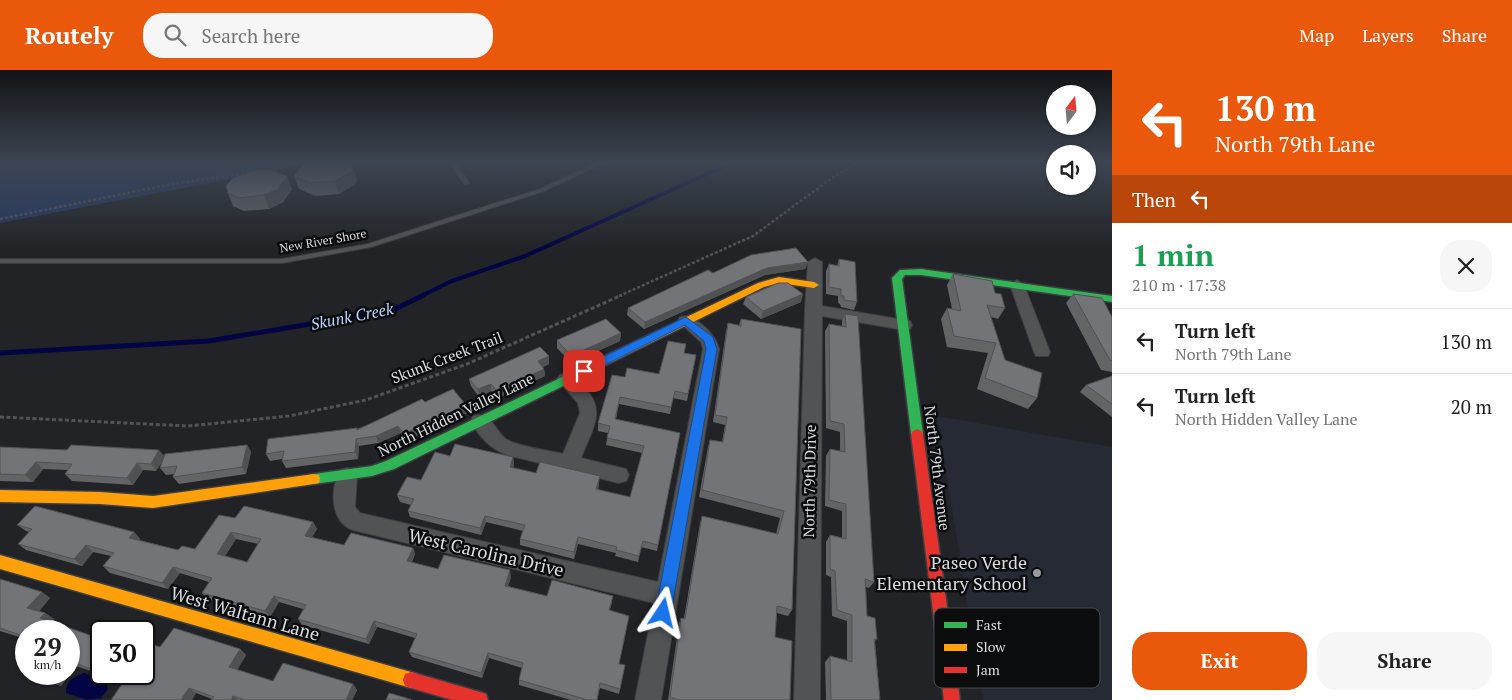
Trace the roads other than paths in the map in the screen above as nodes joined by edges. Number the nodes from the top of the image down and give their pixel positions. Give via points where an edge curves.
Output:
1 (541, 190) edge
2 (0, 261) edge
3 (815, 262) dead end
4 (814, 284) junction
5 (1017, 285) junction
6 (1112, 299) edge
7 (814, 309) junction
8 (686, 321) junction
9 (904, 325) junction
10 (1042, 352) dead end
11 (566, 379) junction
12 (480, 421) junction
13 (569, 464) junction
14 (619, 475) dead end
15 (347, 476) junction
16 (0, 496) edge
17 (0, 562) edge
18 (666, 595) junction
19 (940, 608) edge
20 (480, 700) edge
21 (648, 700) edge
22 (806, 700) edge

1 - 2 lane, New River Shore via 369,246 282,261
3 - 4 street, North 79th Drive
4 - 7 street, North 79th Drive
4 - 8 street, North Hidden Valley Lane via 780,280 761,285
5 - 6 street
5 - 9 street, North 79th Avenue via 902,272 897,278
5 - 10 street
7 - 9 street
7 - 22 street, North 79th Drive
8 - 11 street, North Hidden Valley Lane
8 - 18 street via 709,340 711,349
9 - 19 street, North 79th Avenue
11 - 12 street, North Hidden Valley Lane
11 - 13 street via 587,401 589,413
12 - 13 street via 499,444
12 - 15 street, North Hidden Valley Lane via 390,465
13 - 14 street
15 - 16 street, North Hidden Valley Lane via 153,502
15 - 18 street, West Carolina Drive via 344,509 353,521
17 - 20 street, West Waltann Lane
18 - 21 street

